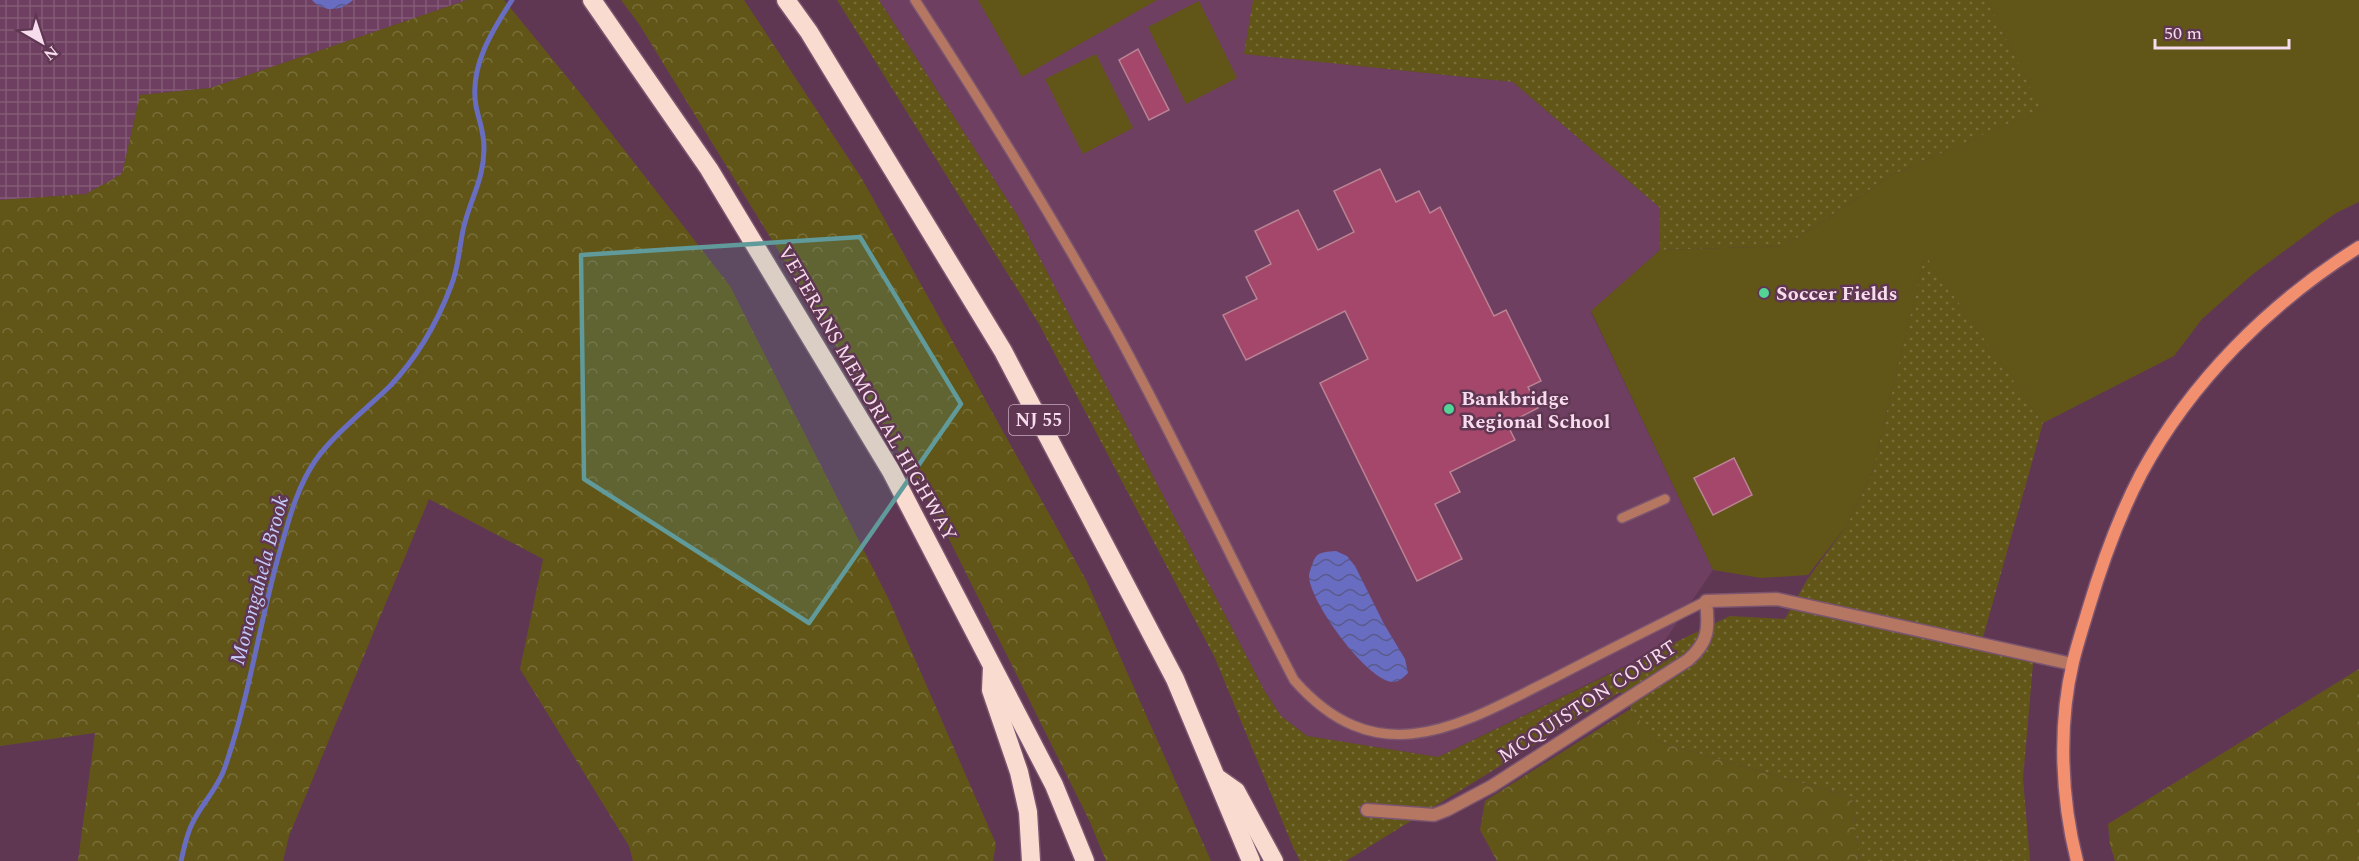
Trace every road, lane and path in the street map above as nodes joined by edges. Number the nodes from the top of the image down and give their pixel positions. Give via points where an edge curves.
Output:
1 (592, 0) edge
2 (786, 0) edge
3 (915, 0) edge
4 (2359, 247) edge
5 (1665, 499) dead end
6 (1622, 518) dead end
7 (1706, 601) junction
8 (2072, 663) junction
9 (992, 665) junction
10 (1216, 776) junction
11 (1367, 810) dead end
12 (1031, 861) edge
13 (1085, 861) edge
14 (1251, 861) edge
15 (1274, 861) edge
16 (2077, 861) edge

1 - 9 highway, VETERANS MEMORIAL HIGHWAY via 709,169 769,265 891,471
2 - 10 highway, NJ 55 via 1003,351 1175,679
3 - 7 lane via 1088,280 1294,680 1311,699 1366,731 1398,735 1437,730 1483,714
4 - 8 street via 2262,320 2186,405 2142,474 2120,519
5 - 6 lane
7 - 8 street via 1777,600
7 - 11 street, MCQUISTON COURT via 1708,622 1701,649 1492,786 1434,815
8 - 16 street via 2064,770
9 - 12 highway via 991,690 1019,772 1028,813
9 - 13 highway, VETERANS MEMORIAL HIGHWAY via 1054,785
10 - 14 highway, NJ 55
10 - 15 highway via 1236,791

